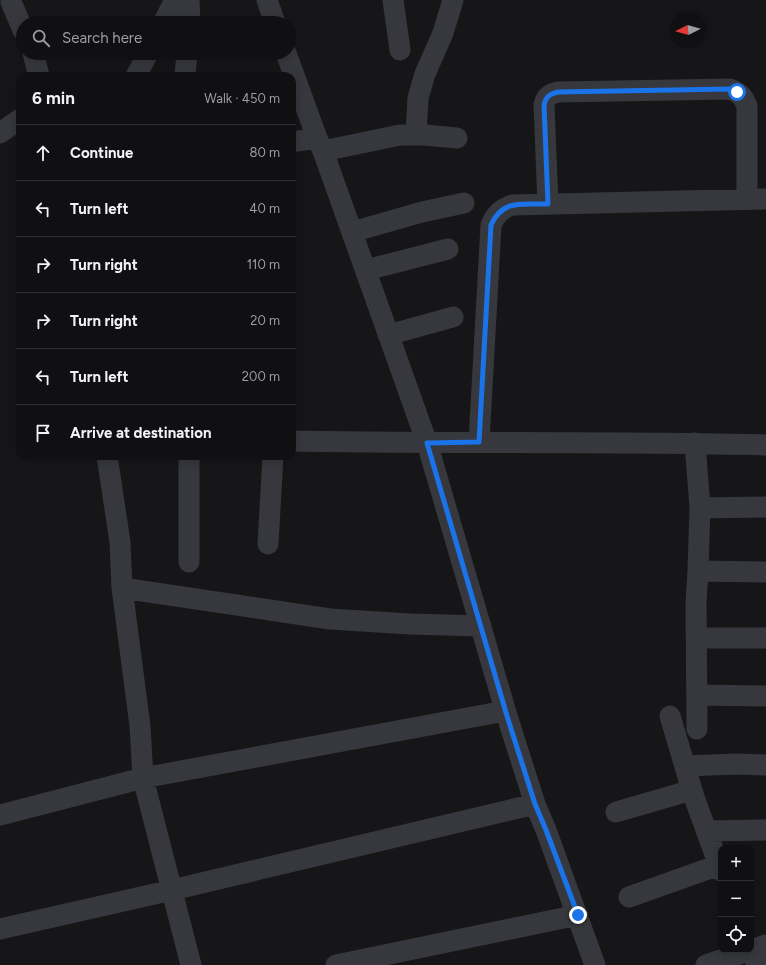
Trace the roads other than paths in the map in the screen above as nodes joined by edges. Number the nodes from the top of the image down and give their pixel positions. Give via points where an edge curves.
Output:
1 (175, 0) edge
2 (189, 0) edge
3 (267, 0) edge
4 (393, 0) edge
5 (453, 0) edge
6 (8, 4) edge
7 (167, 16) edge
8 (190, 16) edge
9 (273, 16) edge
10 (16, 18) edge
11 (400, 50) dead end
12 (35, 60) edge
13 (144, 60) edge
14 (186, 60) edge
15 (289, 60) edge
16 (38, 72) edge
17 (138, 72) edge
18 (185, 72) edge
19 (293, 72) edge
20 (296, 80) edge
21 (16, 122) edge
22 (0, 133) edge
23 (416, 135) junction
24 (458, 138) dead end
25 (296, 142) edge
26 (320, 144) junction
27 (756, 199) edge
28 (464, 204) dead end
29 (548, 204) junction
30 (352, 232) junction
31 (448, 249) dead end
32 (366, 270) junction
33 (453, 317) dead end
34 (388, 335) junction
35 (296, 441) edge
36 (479, 442) junction
37 (427, 443) junction
38 (695, 443) junction
39 (766, 445) edge
40 (108, 460) edge
41 (189, 460) edge
42 (273, 460) edge
43 (766, 507) edge
44 (700, 508) junction
45 (268, 544) dead end
46 (189, 562) dead end
47 (698, 571) junction
48 (766, 572) edge
49 (122, 588) junction
50 (481, 626) junction
51 (697, 638) junction
52 (766, 638) edge
53 (697, 695) junction
54 (766, 696) edge
55 (505, 711) junction
56 (670, 716) dead end
57 (697, 729) dead end
58 (766, 765) edge
59 (685, 766) junction
60 (143, 778) junction
61 (692, 790) junction
62 (535, 804) junction
63 (616, 812) dead end
64 (0, 816) edge
65 (766, 830) edge
66 (706, 831) junction
67 (718, 863) edge
68 (718, 869) edge
69 (172, 890) junction
70 (629, 897) dead end
71 (578, 915) junction
72 (0, 928) edge
73 (755, 951) edge
74 (191, 965) edge
75 (336, 965) edge
76 (595, 965) edge
77 (706, 965) edge

1 - 7 street
2 - 8 street
3 - 9 street
4 - 11 street
5 - 23 street via 420,92
6 - 10 street
12 - 16 street
13 - 17 street
14 - 18 street
15 - 19 street
20 - 26 street
21 - 22 street
23 - 24 street
23 - 26 street
25 - 26 street
26 - 30 street
27 - 29 street
27 - 29 street via 747,106 737,92 730,89 558,92 550,94 544,105
28 - 30 street via 422,212
29 - 36 street via 507,206 495,216 491,225
30 - 32 street
31 - 32 street
32 - 34 street
33 - 34 street
34 - 37 street
35 - 37 street
36 - 37 street
36 - 38 street
37 - 50 street
38 - 39 street
38 - 44 street
40 - 49 street via 120,542
41 - 46 street
42 - 45 street
43 - 44 street
44 - 47 street
47 - 48 street
47 - 51 street
49 - 50 street via 330,619
49 - 60 street via 140,726
50 - 55 street
51 - 52 street
51 - 53 street
53 - 54 street
53 - 57 street
55 - 60 street
55 - 62 street
56 - 59 street
58 - 59 street
59 - 61 street
60 - 64 street
60 - 69 street
61 - 63 street
61 - 66 street
62 - 69 street
62 - 71 street
65 - 66 street
66 - 67 street
68 - 70 street
69 - 72 street
69 - 74 street
71 - 75 street
71 - 76 street
73 - 77 street

